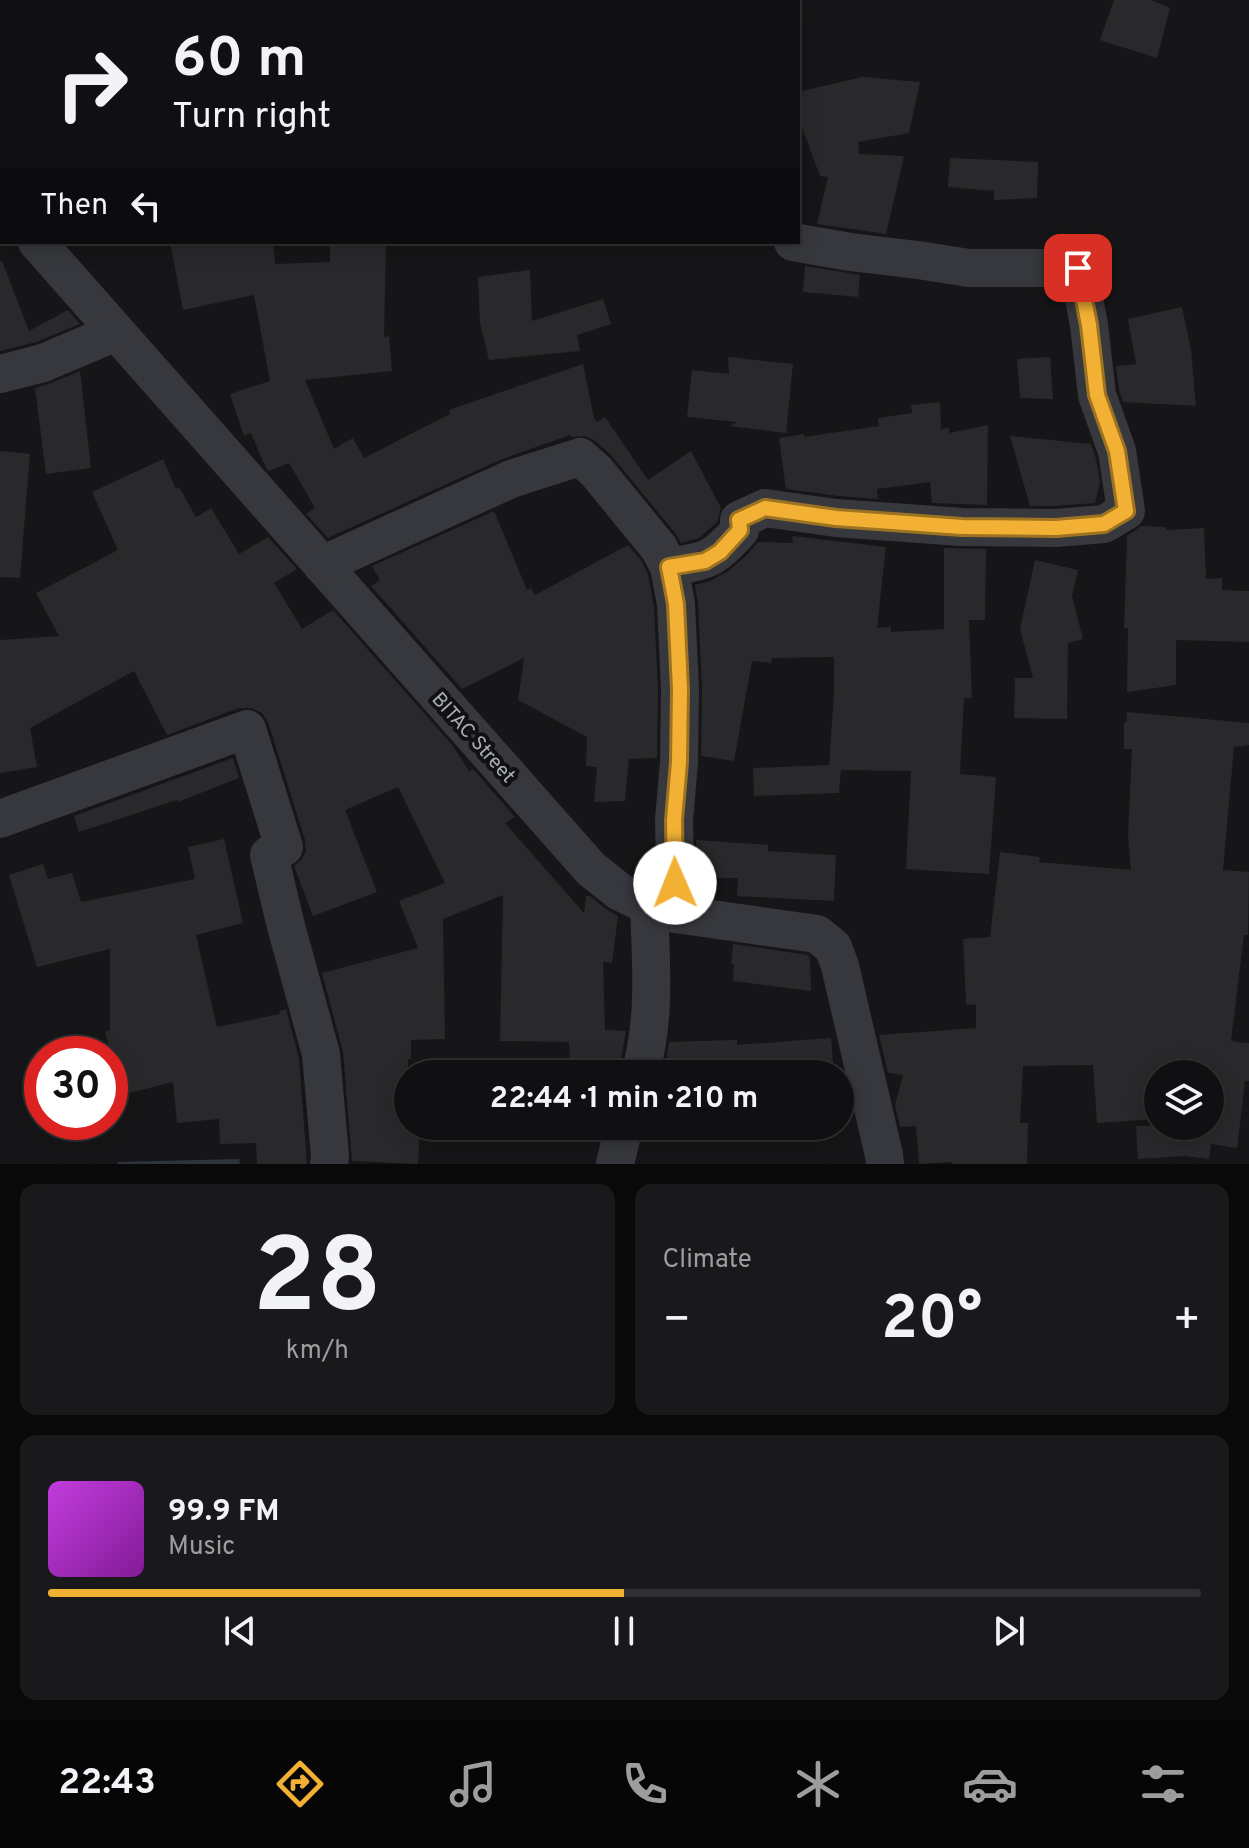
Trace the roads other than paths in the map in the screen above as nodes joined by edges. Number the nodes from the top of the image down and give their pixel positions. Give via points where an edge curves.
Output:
1 (800, 243) edge
2 (39, 244) edge
3 (116, 332) junction
4 (0, 374) edge
5 (322, 565) junction
6 (669, 567) junction
7 (0, 819) edge
8 (662, 910) junction
9 (644, 1060) edge
10 (621, 1140) edge
11 (329, 1164) edge
12 (615, 1164) edge
13 (885, 1164) edge

1 - 6 street via 969,268 1078,268 1097,395 1117,451 1126,511 1104,524 1056,528 962,527 765,508 739,520 740,530 720,552 705,561
2 - 3 street, BITAC Street
3 - 4 street via 43,363
3 - 5 street, BITAC Street
5 - 6 street via 511,479 580,457 659,548
5 - 8 street, BITAC Street via 591,869 620,892
6 - 8 street via 676,604 679,762
7 - 11 street via 247,729 284,847 269,855 321,1054
8 - 9 street
8 - 13 street, BITAC Street via 817,934 833,947
10 - 12 street

